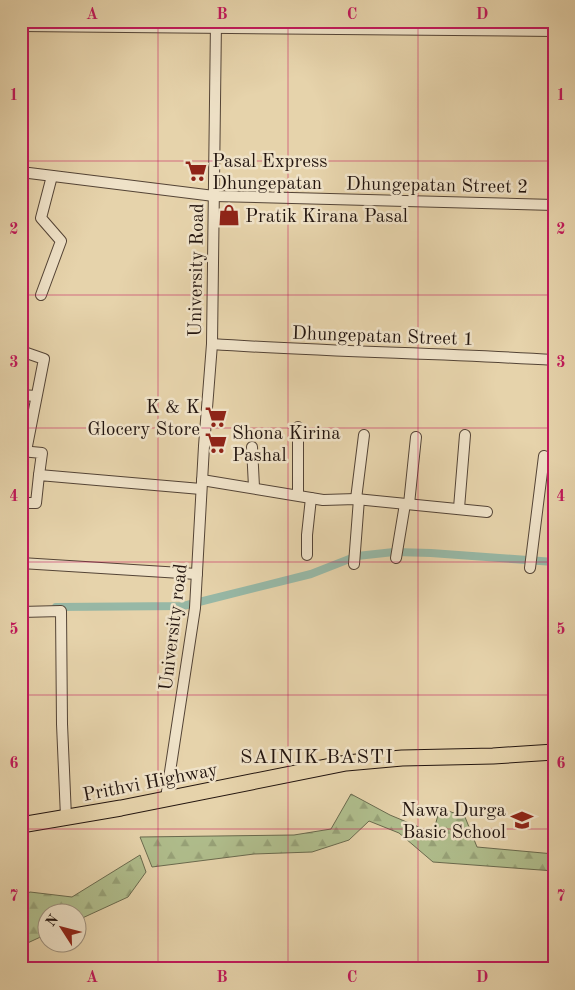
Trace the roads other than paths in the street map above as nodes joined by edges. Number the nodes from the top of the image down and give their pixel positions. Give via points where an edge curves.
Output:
1 (216, 24) edge
2 (21, 26) edge
3 (554, 31) edge
4 (21, 172) edge
5 (52, 176) junction
6 (214, 196) junction
7 (554, 205) edge
8 (41, 295) dead end
9 (212, 344) junction
10 (21, 351) edge
11 (554, 360) edge
12 (21, 395) edge
13 (36, 396) junction
14 (298, 427) dead end
15 (364, 435) dead end
16 (465, 435) dead end
17 (416, 437) dead end
18 (252, 447) dead end
19 (24, 451) edge
20 (544, 456) dead end
21 (203, 460) joint
22 (39, 475) junction
23 (201, 484) junction
24 (254, 487) junction
25 (298, 495) junction
26 (311, 498) junction
27 (358, 499) junction
28 (21, 502) edge
29 (407, 504) junction
30 (459, 508) junction
31 (487, 512) dead end
32 (307, 555) dead end
33 (396, 558) dead end
34 (21, 563) edge
35 (354, 564) dead end
36 (530, 568) dead end
37 (197, 574) junction
38 (21, 612) edge
39 (554, 752) edge
40 (166, 798) junction
41 (66, 818) junction
42 (21, 825) edge

1 - 2 street
1 - 3 street
1 - 6 street, University Road
4 - 5 street, Dhungepatan Street 2
5 - 6 street, Dhungepatan Street 2
5 - 8 street via 41,218 61,241
6 - 7 street, Dhungepatan Street 2
6 - 9 street, University Road
9 - 11 street, Dhungepatan Street 1
9 - 21 street, University Road
10 - 13 street via 44,359
12 - 13 street
13 - 19 street
14 - 25 street
15 - 27 street
16 - 30 street
17 - 29 street
18 - 24 street
19 - 22 street via 42,453
20 - 36 street
21 - 23 street, University road
22 - 23 street
22 - 28 street via 36,503
23 - 24 street
23 - 37 street, University road
24 - 25 street
25 - 26 street
26 - 27 street
26 - 32 street
27 - 29 street
27 - 35 street
29 - 30 street
29 - 33 street
30 - 31 street
34 - 37 street
37 - 40 street, University road via 195,608
38 - 41 street via 61,611
39 - 40 highway, Prithvi Highway via 346,763
40 - 41 highway, Prithvi Highway
41 - 42 highway, Prithvi Highway

